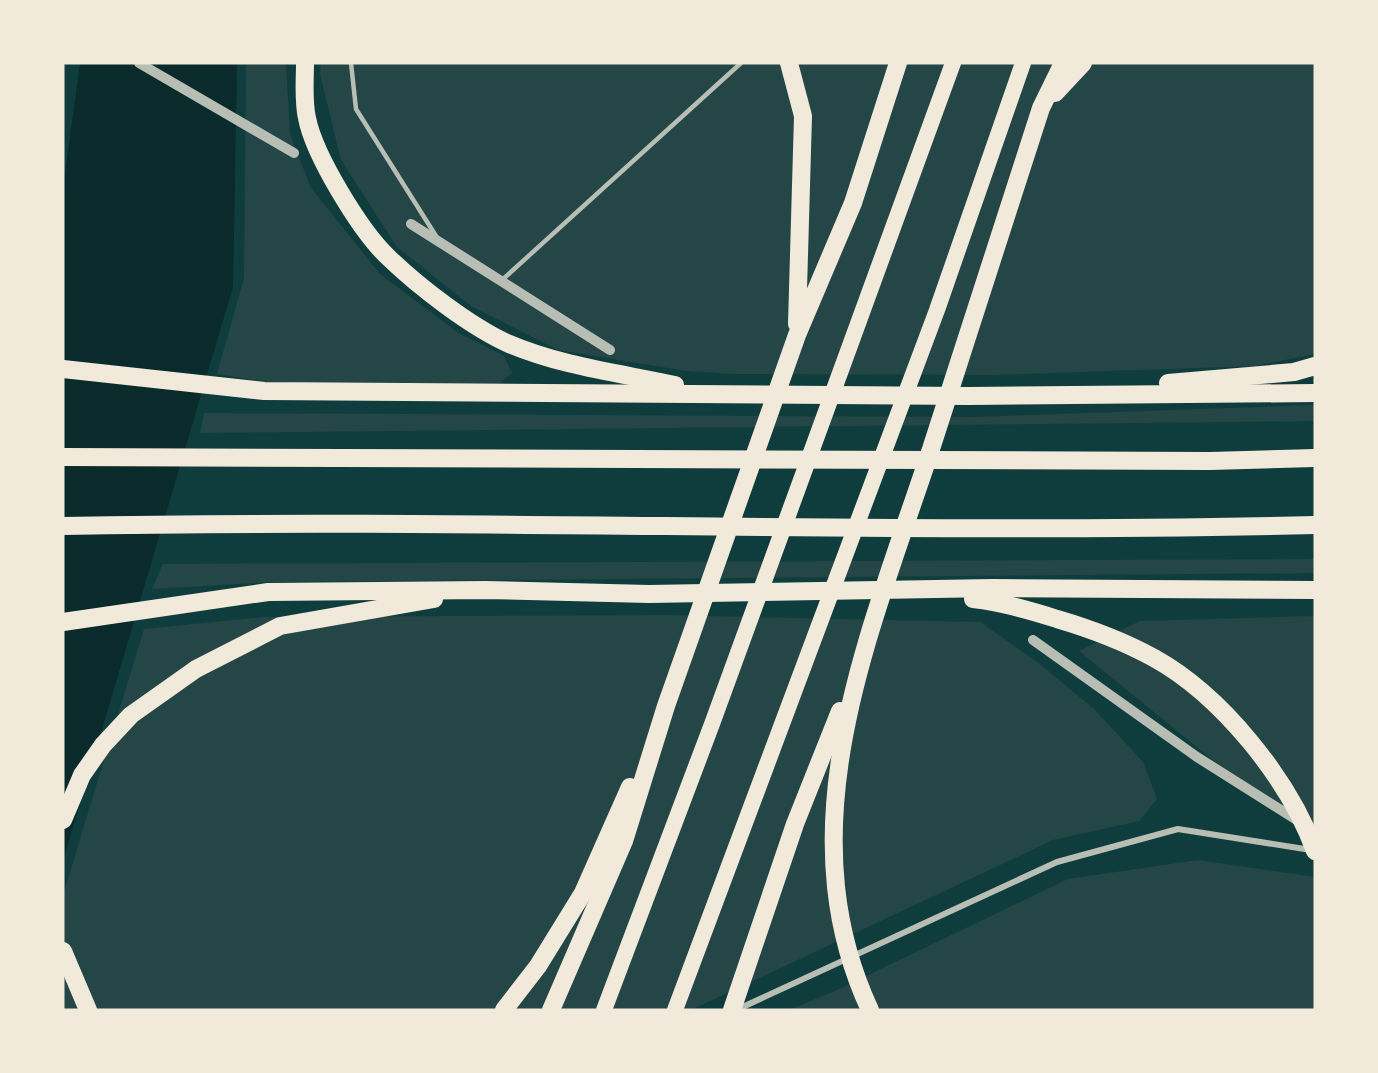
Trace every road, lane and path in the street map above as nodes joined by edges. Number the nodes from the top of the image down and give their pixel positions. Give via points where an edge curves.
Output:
1 (139, 63) edge
2 (305, 63) edge
3 (351, 63) edge
4 (741, 63) edge
5 (789, 63) edge
6 (898, 63) edge
7 (953, 63) edge
8 (1023, 63) edge
9 (1063, 63) edge
10 (1083, 63) edge
11 (1041, 108) junction
12 (294, 153) dead end
13 (411, 224) dead end
14 (440, 243) junction
15 (500, 282) junction
16 (797, 334) junction
17 (610, 350) dead end
18 (1315, 366) edge
19 (63, 369) edge
20 (713, 393) junction
21 (1315, 393) edge
22 (969, 396) junction
23 (63, 457) edge
24 (1315, 458) edge
25 (1315, 525) edge
26 (63, 526) edge
27 (486, 590) junction
28 (1315, 590) edge
29 (902, 591) junction
30 (63, 622) edge
31 (872, 628) junction
32 (1033, 640) dead end
33 (666, 706) junction
34 (63, 820) edge
35 (1315, 831) edge
36 (1315, 851) edge
37 (63, 951) edge
38 (88, 1010) edge
39 (504, 1010) edge
40 (551, 1010) edge
41 (604, 1010) edge
42 (675, 1010) edge
43 (733, 1010) edge
44 (870, 1010) edge

1 - 12 street
2 - 20 highway via 306,117 318,153 350,208 387,257 443,303 506,342 554,360
3 - 14 lane via 356,109
4 - 15 lane
5 - 16 highway via 802,116
6 - 16 highway via 853,203
7 - 41 highway
8 - 42 highway via 929,332
9 - 11 highway
10 - 11 highway
11 - 31 highway
13 - 14 street
14 - 15 street
15 - 17 street
16 - 33 highway
18 - 22 highway via 1294,372 1173,383 1038,383
19 - 20 highway via 264,391
20 - 22 highway
21 - 22 highway
23 - 24 highway
25 - 26 highway via 1118,530 232,523
27 - 29 highway via 649,594
27 - 30 highway via 268,592
27 - 34 highway via 280,626 196,669 130,715 103,745 82,775
28 - 29 highway
29 - 36 highway via 1004,602 1104,633 1156,659 1208,697 1259,754
31 - 43 highway via 795,824
31 - 44 highway via 844,726 834,801 833,849 840,922
32 - 35 street via 1197,757
33 - 39 highway via 583,893 538,966
33 - 40 highway via 624,840
36 - 43 street via 1178,829 1057,862
37 - 38 highway

